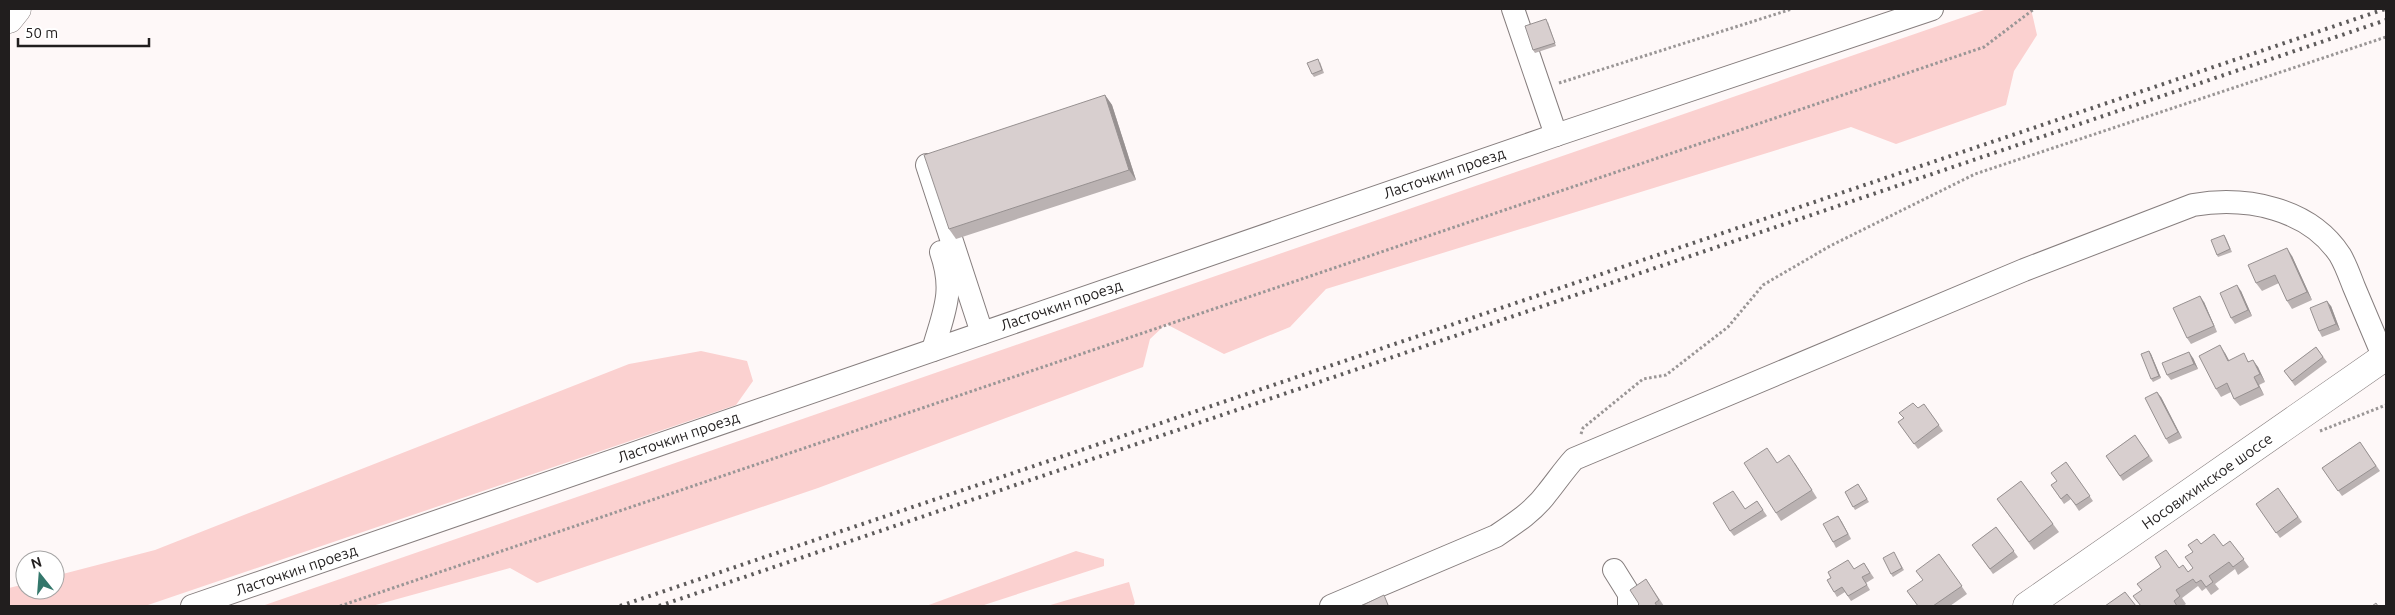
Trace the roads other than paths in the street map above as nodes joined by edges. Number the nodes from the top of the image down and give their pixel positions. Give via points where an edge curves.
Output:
1 (16, 9) edge
2 (1513, 9) edge
3 (1932, 9) edge
4 (9, 19) edge
5 (1556, 135) junction
6 (927, 165) edge
7 (961, 240) edge
8 (940, 249) dead end
9 (969, 294) junction
10 (982, 333) junction
11 (932, 350) junction
12 (2385, 357) edge
13 (1614, 570) dead end
14 (192, 606) edge
15 (1331, 606) edge
16 (1629, 606) edge
17 (2027, 606) edge

1 - 4 main road
2 - 5 street
3 - 5 street, Ласточкин проезд
5 - 10 street, Ласточкин проезд
6 - 9 street
7 - 9 street via 970,274
8 - 11 street via 948,272 948,297
9 - 10 street
10 - 11 street, Ласточкин проезд
11 - 14 street, Ласточкин проезд
12 - 15 street via 2341,257 2324,234 2278,210 2250,203 2220,200 2193,205 2024,270 1574,459 1519,521 1496,536
12 - 17 main road, Носовихинское шоссе
13 - 16 street via 1629,594

